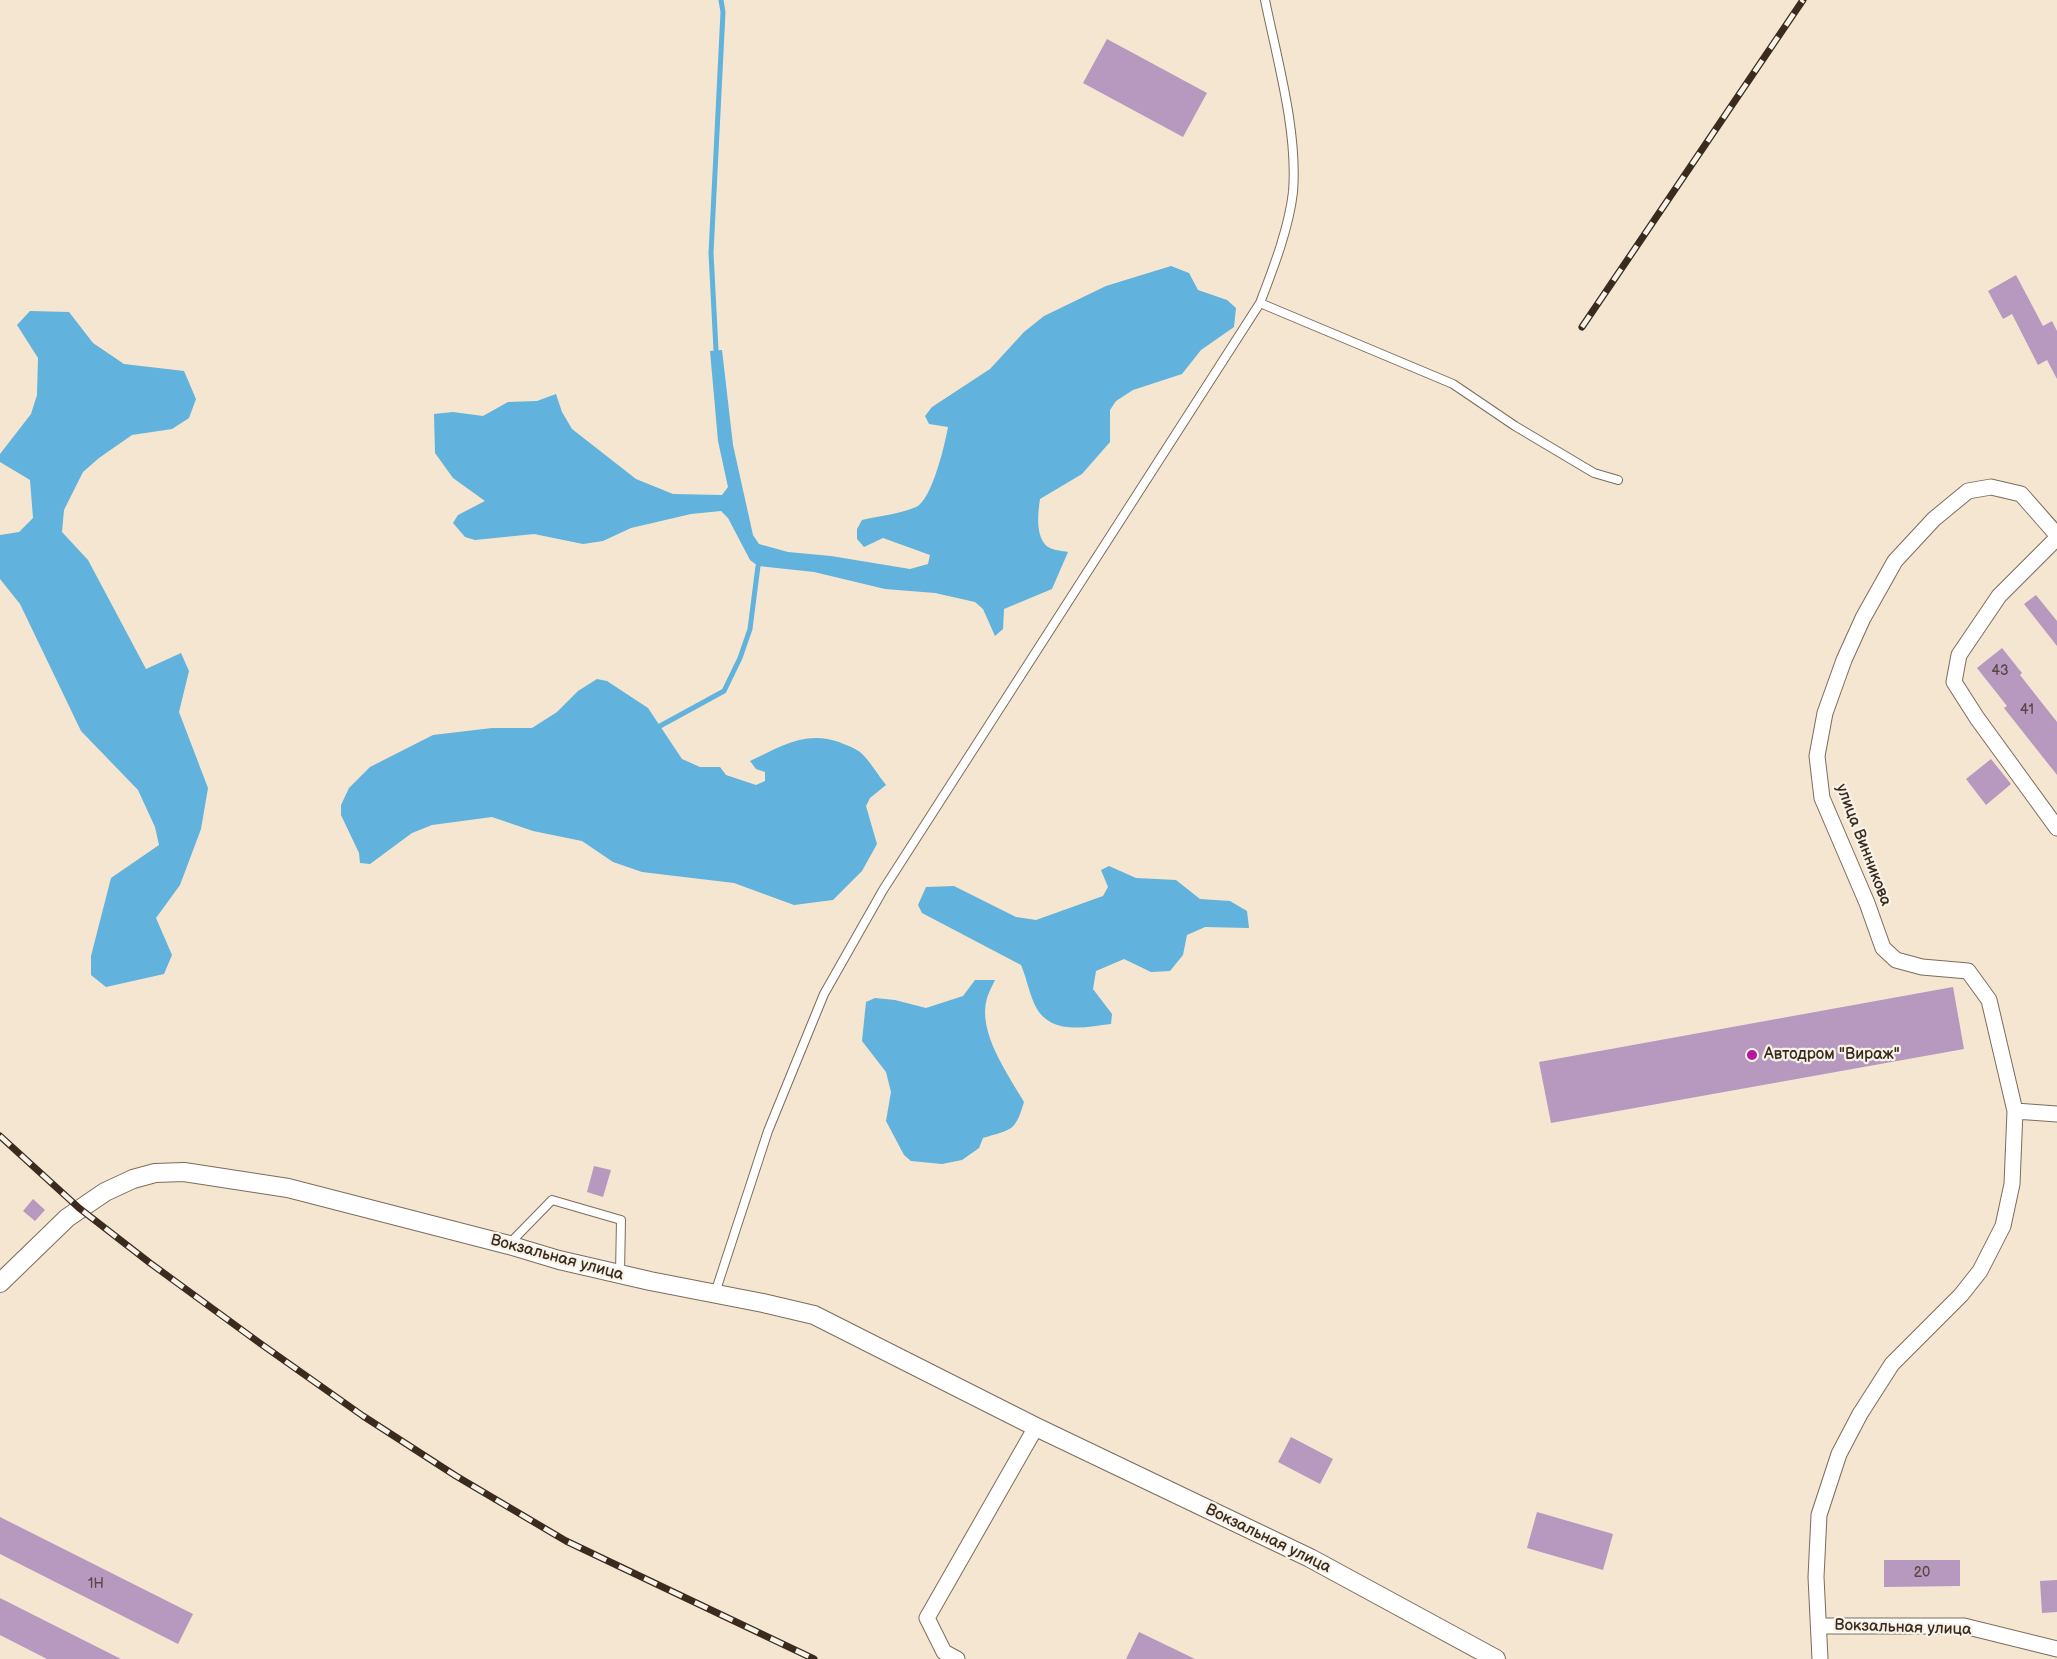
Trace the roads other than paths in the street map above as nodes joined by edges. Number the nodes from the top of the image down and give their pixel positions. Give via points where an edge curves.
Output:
1 (1265, 0) edge
2 (1260, 303) junction
3 (1618, 480) dead end
4 (2057, 537) edge
5 (2057, 828) edge
6 (2015, 1111) junction
7 (2057, 1114) edge
8 (509, 1245) junction
9 (620, 1275) junction
10 (0, 1283) edge
11 (715, 1293) junction
12 (1036, 1427) junction
13 (1820, 1626) junction
14 (2057, 1648) edge
15 (957, 1659) edge
16 (1496, 1659) edge
17 (1820, 1659) edge

1 - 2 lane via 1293,142 1293,193
2 - 3 lane via 1453,384 1594,473
2 - 11 lane via 889,880 824,994 768,1131
4 - 5 street via 1999,596 1959,655 1954,682
4 - 6 street, улица Винникова via 2021,494 1991,487 1968,491 1934,519 1895,561 1863,618 1826,713 1817,756 1822,798 1883,948 1896,960 1968,971 1989,1000
6 - 7 street
6 - 13 street, улица Винникова via 2010,1195 2003,1226 1980,1271 1892,1364 1839,1454 1819,1515 1816,1577
8 - 9 street, Вокзальная улица
8 - 9 lane via 552,1200 621,1220
8 - 10 street, Вокзальная улица via 288,1188 184,1172 155,1173 105,1192 67,1218
9 - 11 street, Вокзальная улица
11 - 12 street, Вокзальная улица via 814,1315
12 - 15 street via 927,1618 944,1652
12 - 16 street, Вокзальная улица via 1310,1558
13 - 14 street, Вокзальная улица via 1964,1626
13 - 17 street, улица Винникова

